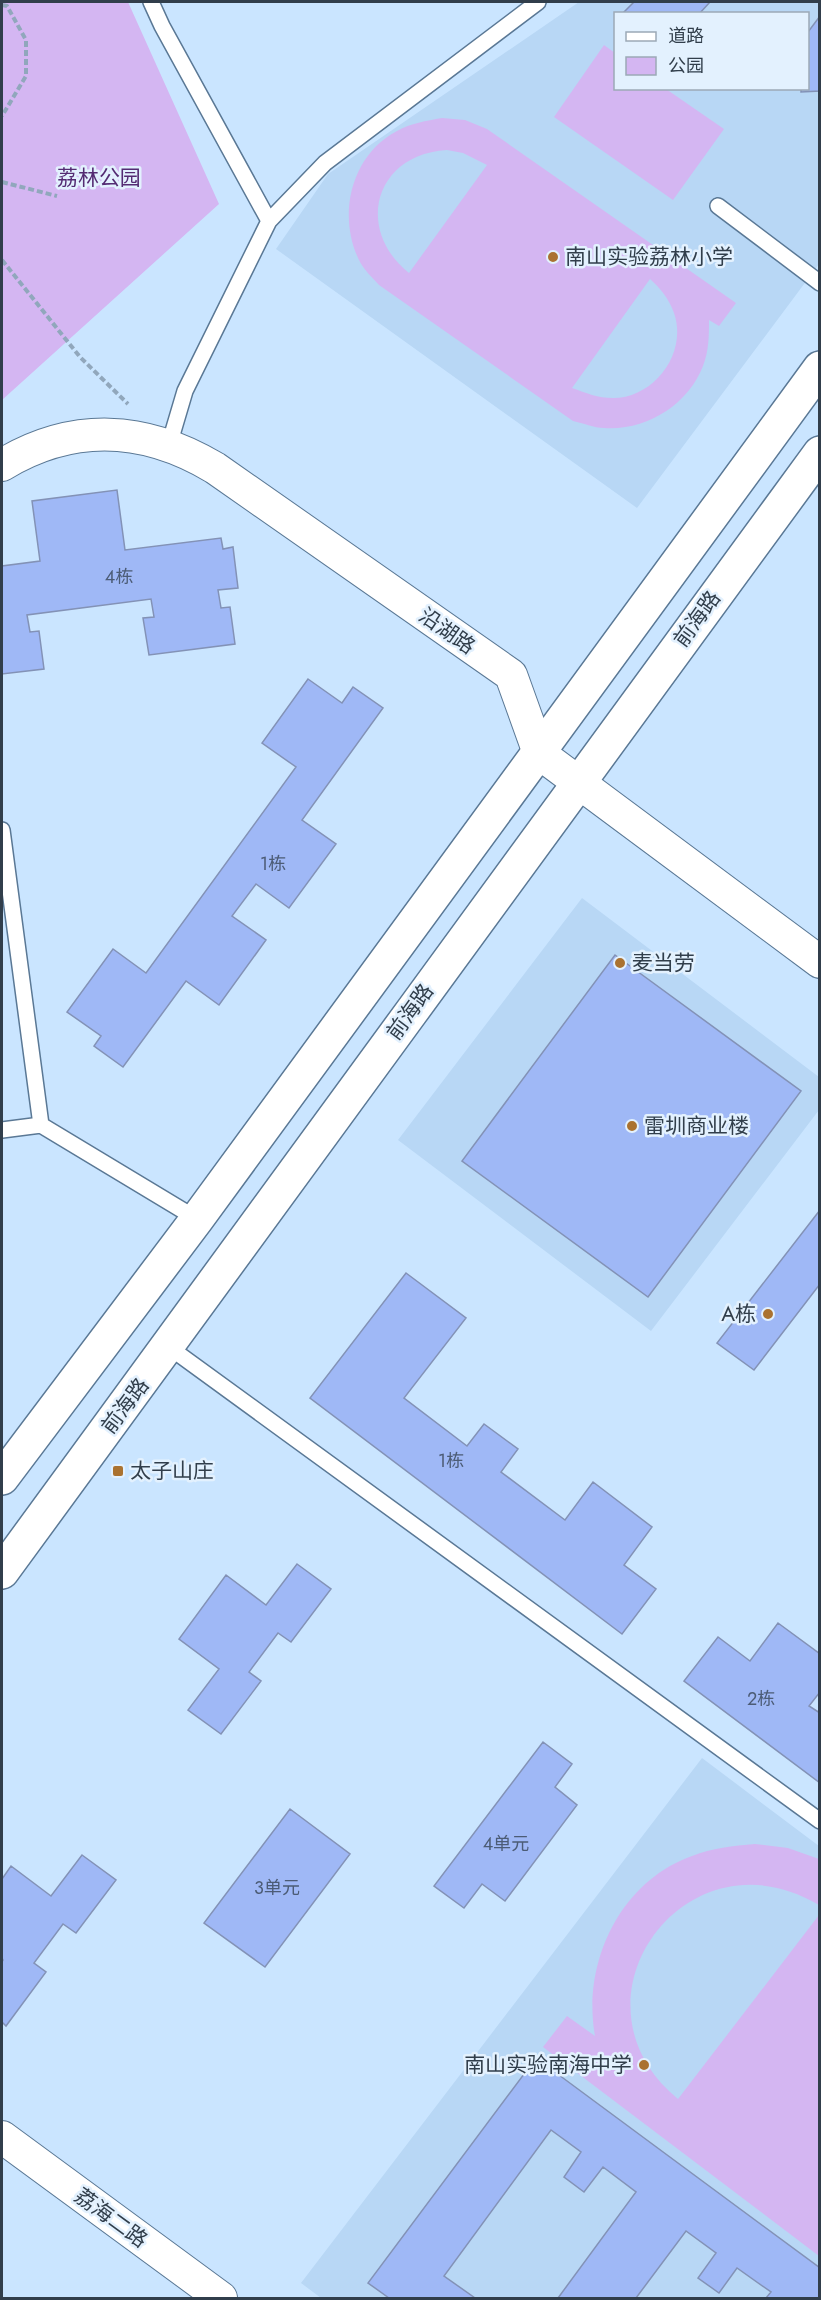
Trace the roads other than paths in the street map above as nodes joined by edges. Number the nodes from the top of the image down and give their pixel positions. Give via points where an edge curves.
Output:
1 (151, 2) edge
2 (538, 2) edge
3 (718, 206) dead end
4 (269, 221) junction
5 (819, 283) edge
6 (819, 368) edge
7 (169, 445) junction
8 (819, 453) edge
9 (2, 465) edge
10 (539, 753) junction
11 (576, 782) junction
12 (2, 830) edge
13 (819, 962) edge
14 (41, 1125) junction
15 (2, 1130) edge
16 (196, 1219) junction
17 (169, 1347) junction
18 (6, 1463) edge
19 (2, 1572) edge
20 (819, 1821) edge
21 (2, 2137) edge
22 (221, 2298) edge

1 - 4 lane
2 - 4 lane via 325,163
3 - 5 lane
4 - 7 lane via 185,392
6 - 10 street
7 - 9 street, 沿湖路 via 127,435 92,434 42,445
7 - 10 street, 沿湖路 via 215,468 511,675
8 - 11 street, 前海路
10 - 11 street
10 - 16 street
11 - 13 street
11 - 17 street, 前海路
12 - 14 lane
14 - 15 lane
14 - 16 lane
16 - 18 street
17 - 19 street, 前海路
17 - 20 lane
21 - 22 street, 荔海二路

